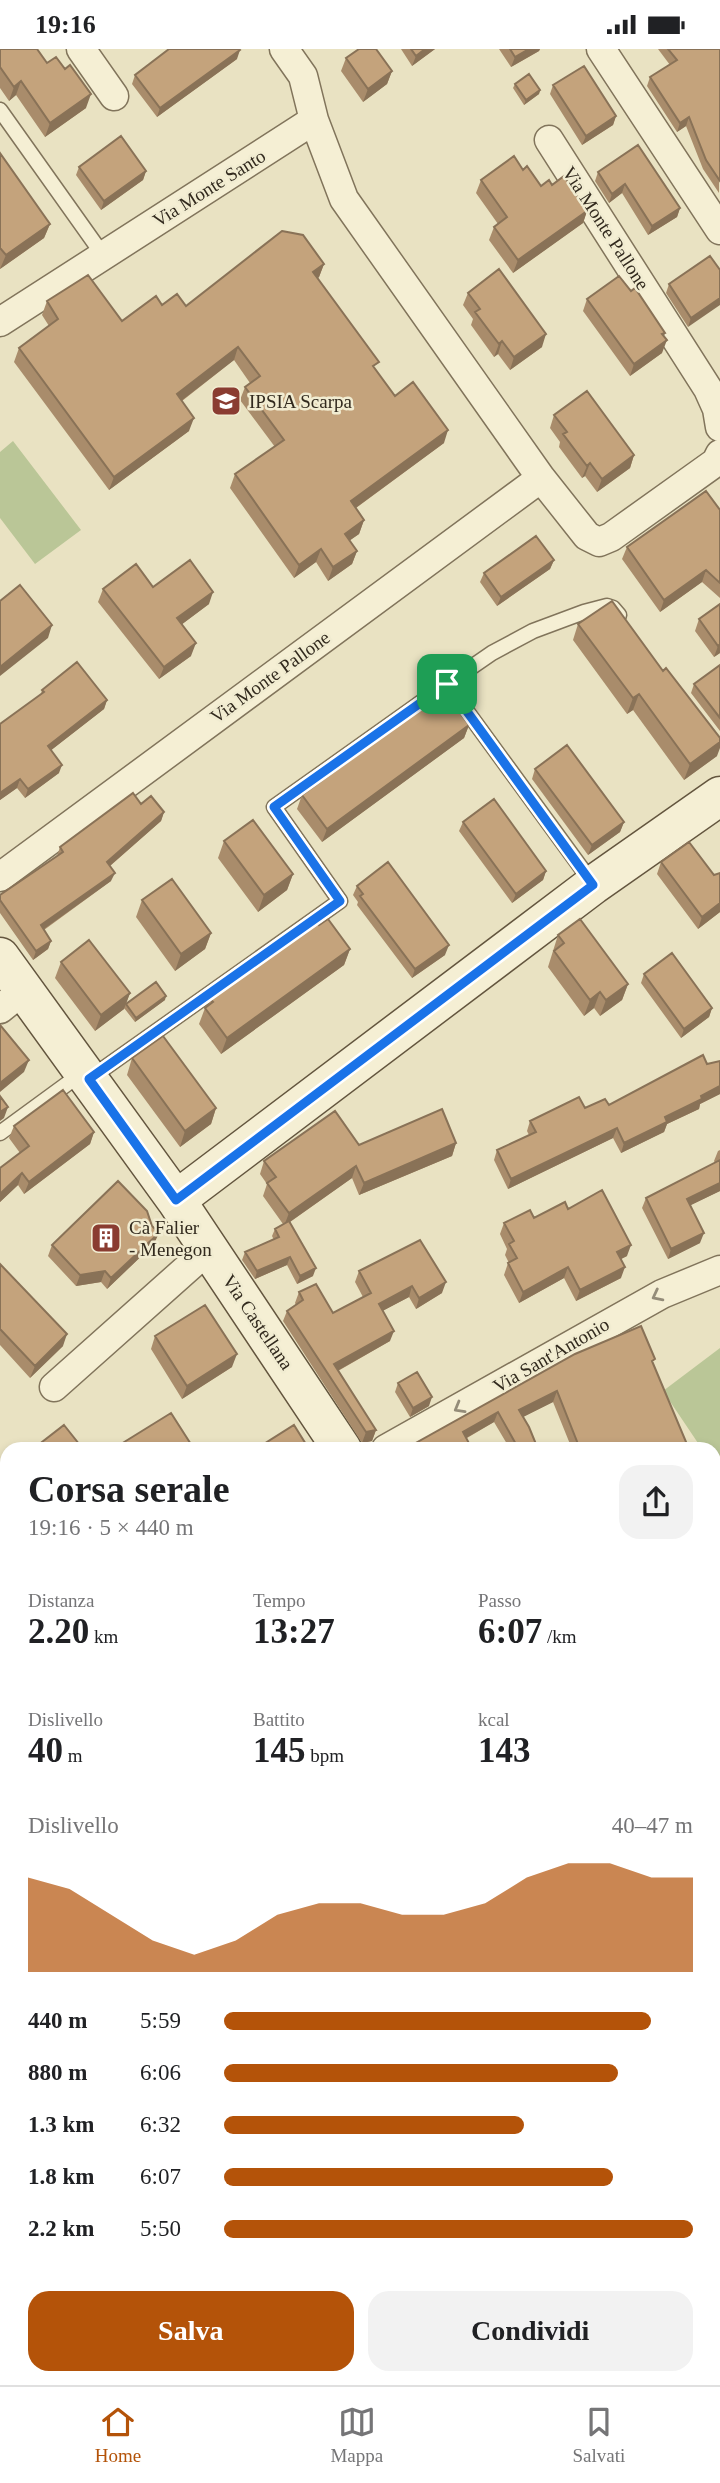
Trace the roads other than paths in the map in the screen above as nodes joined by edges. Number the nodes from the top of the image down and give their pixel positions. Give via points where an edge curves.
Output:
1 (81, 49) edge
2 (285, 49) edge
3 (601, 49) edge
4 (114, 96) dead end
5 (0, 110) edge
6 (314, 120) junction
7 (549, 140) dead end
8 (720, 230) edge
9 (103, 255) junction
10 (0, 322) edge
11 (720, 427) edge
12 (720, 454) edge
13 (541, 478) junction
14 (627, 625) edge
15 (447, 684) junction
16 (720, 796) edge
17 (0, 877) edge
18 (593, 885) junction
19 (0, 957) edge
20 (12, 999) edge
21 (86, 1076) junction
22 (0, 1133) edge
23 (176, 1200) junction
24 (209, 1249) junction
25 (720, 1270) edge
26 (54, 1387) dead end
27 (337, 1442) edge
28 (398, 1442) edge

1 - 4 street
2 - 6 street via 303,76
3 - 8 street
5 - 9 lane
6 - 9 street, Via Monte Santo
6 - 13 street via 344,199
7 - 11 street, Via Monte Pallone via 708,389
9 - 10 street, Via Monte Santo
12 - 13 street via 716,462 600,542 587,536
13 - 17 street, Via Monte Pallone
14 - 15 lane via 607,606 584,612 516,639
15 - 18 lane
15 - 21 lane via 274,807 340,901
16 - 18 street
18 - 23 street
19 - 20 street, Via Castellana
20 - 21 street, Via Castellana
21 - 22 lane
21 - 23 street, Via Castellana
23 - 24 street, Via Castellana
24 - 26 street
24 - 27 street, Via Castellana
25 -> 28 street, Via Sant'Antonio via 662,1294

